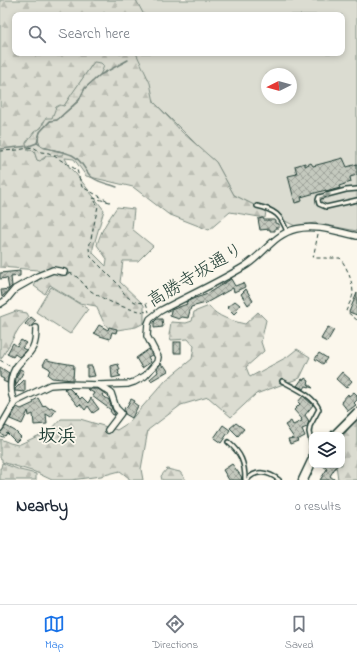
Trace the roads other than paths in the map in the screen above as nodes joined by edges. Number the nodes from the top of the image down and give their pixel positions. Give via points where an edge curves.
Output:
1 (357, 189) edge
2 (357, 200) edge
3 (257, 206) dead end
4 (287, 232) junction
5 (357, 236) edge
6 (64, 272) road end
7 (0, 304) edge
8 (36, 328) dead end
9 (282, 381) dead end
10 (98, 385) junction
11 (15, 402) junction
12 (357, 412) edge
13 (0, 428) edge
14 (108, 430) dead end
15 (309, 432) edge
16 (338, 432) edge
17 (228, 442) dead end
18 (309, 467) edge
19 (246, 480) edge
20 (279, 480) edge
21 (303, 480) edge

2 -> 1 lane via 326,208 319,204 318,200 319,197
3 - 4 lane via 275,212 284,223
4 - 5 street, 高勝寺坂通り via 306,227
4 - 10 street, 高勝寺坂通り via 273,241 246,266 160,311 150,319 147,336 158,357 145,376 128,384
6 - 7 street via 53,270 38,276 15,289
8 - 11 street via 34,345 15,369 11,392
9 - 15 lane via 317,405 319,409
10 - 11 street, 高勝寺坂通り via 50,385
10 - 14 street via 111,393 116,408 121,413
11 - 13 street
12 - 16 street
17 - 19 lane via 242,458
18 - 21 street
19 - 20 lane via 257,472 272,475

